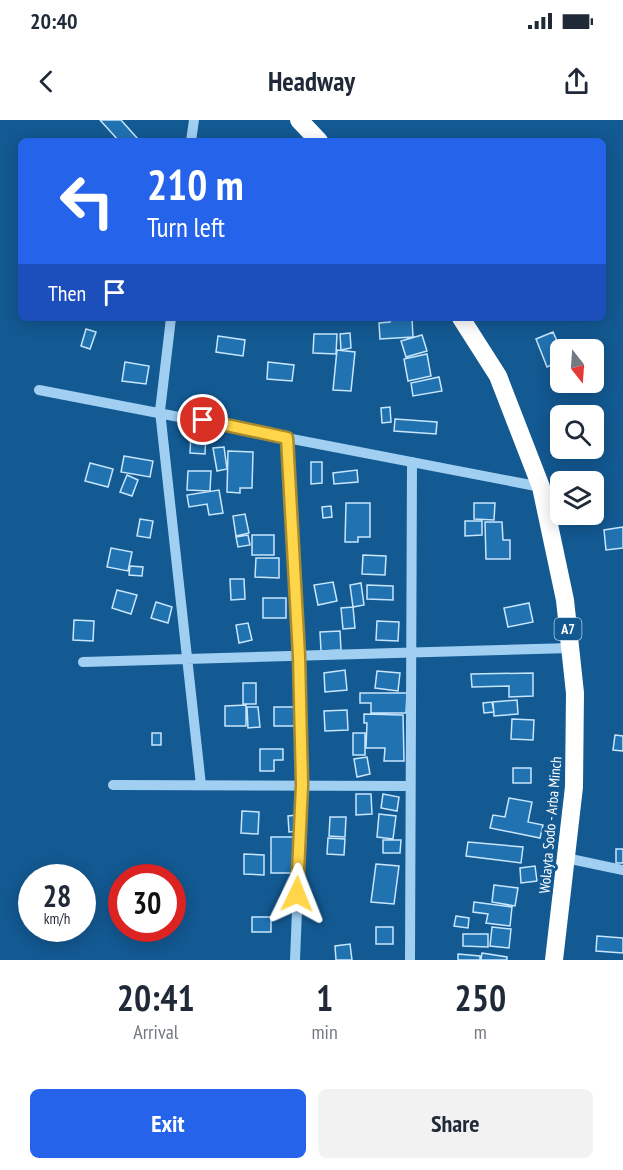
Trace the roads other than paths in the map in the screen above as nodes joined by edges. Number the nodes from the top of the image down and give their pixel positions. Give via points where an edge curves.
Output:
1 (194, 120) edge
2 (299, 120) edge
3 (191, 138) edge
4 (316, 138) edge
5 (171, 321) edge
6 (464, 321) edge
7 (39, 390) dead end
8 (160, 411) junction
9 (287, 438) junction
10 (412, 462) junction
11 (541, 487) junction
12 (570, 648) junction
13 (410, 653) junction
14 (299, 656) junction
15 (188, 659) junction
16 (83, 662) dead end
17 (113, 785) dead end
18 (201, 785) junction
19 (302, 785) junction
20 (409, 786) junction
21 (566, 858) junction
22 (623, 870) edge
23 (295, 960) edge
24 (410, 960) edge
25 (554, 960) edge

1 - 3 street
2 - 4 highway
5 - 8 street
6 - 11 highway, Wolayta Sodo - Arba Minch / A7 via 498,376
7 - 8 street
8 - 9 street
8 - 15 street
9 - 10 street
9 - 14 street
10 - 11 street
10 - 13 street
11 - 12 highway, Wolayta Sodo - Arba Minch / A7 via 566,600
12 - 13 street
12 - 21 highway, Wolayta Sodo - Arba Minch / A7 via 575,693 574,787
13 - 14 street
13 - 20 street
14 - 15 street
14 - 19 street
15 - 16 street
15 - 18 street
17 - 18 street
18 - 19 street
19 - 20 street
19 - 23 street
20 - 24 street
21 - 22 street
21 - 25 highway, Wolayta Sodo - Arba Minch / A7

